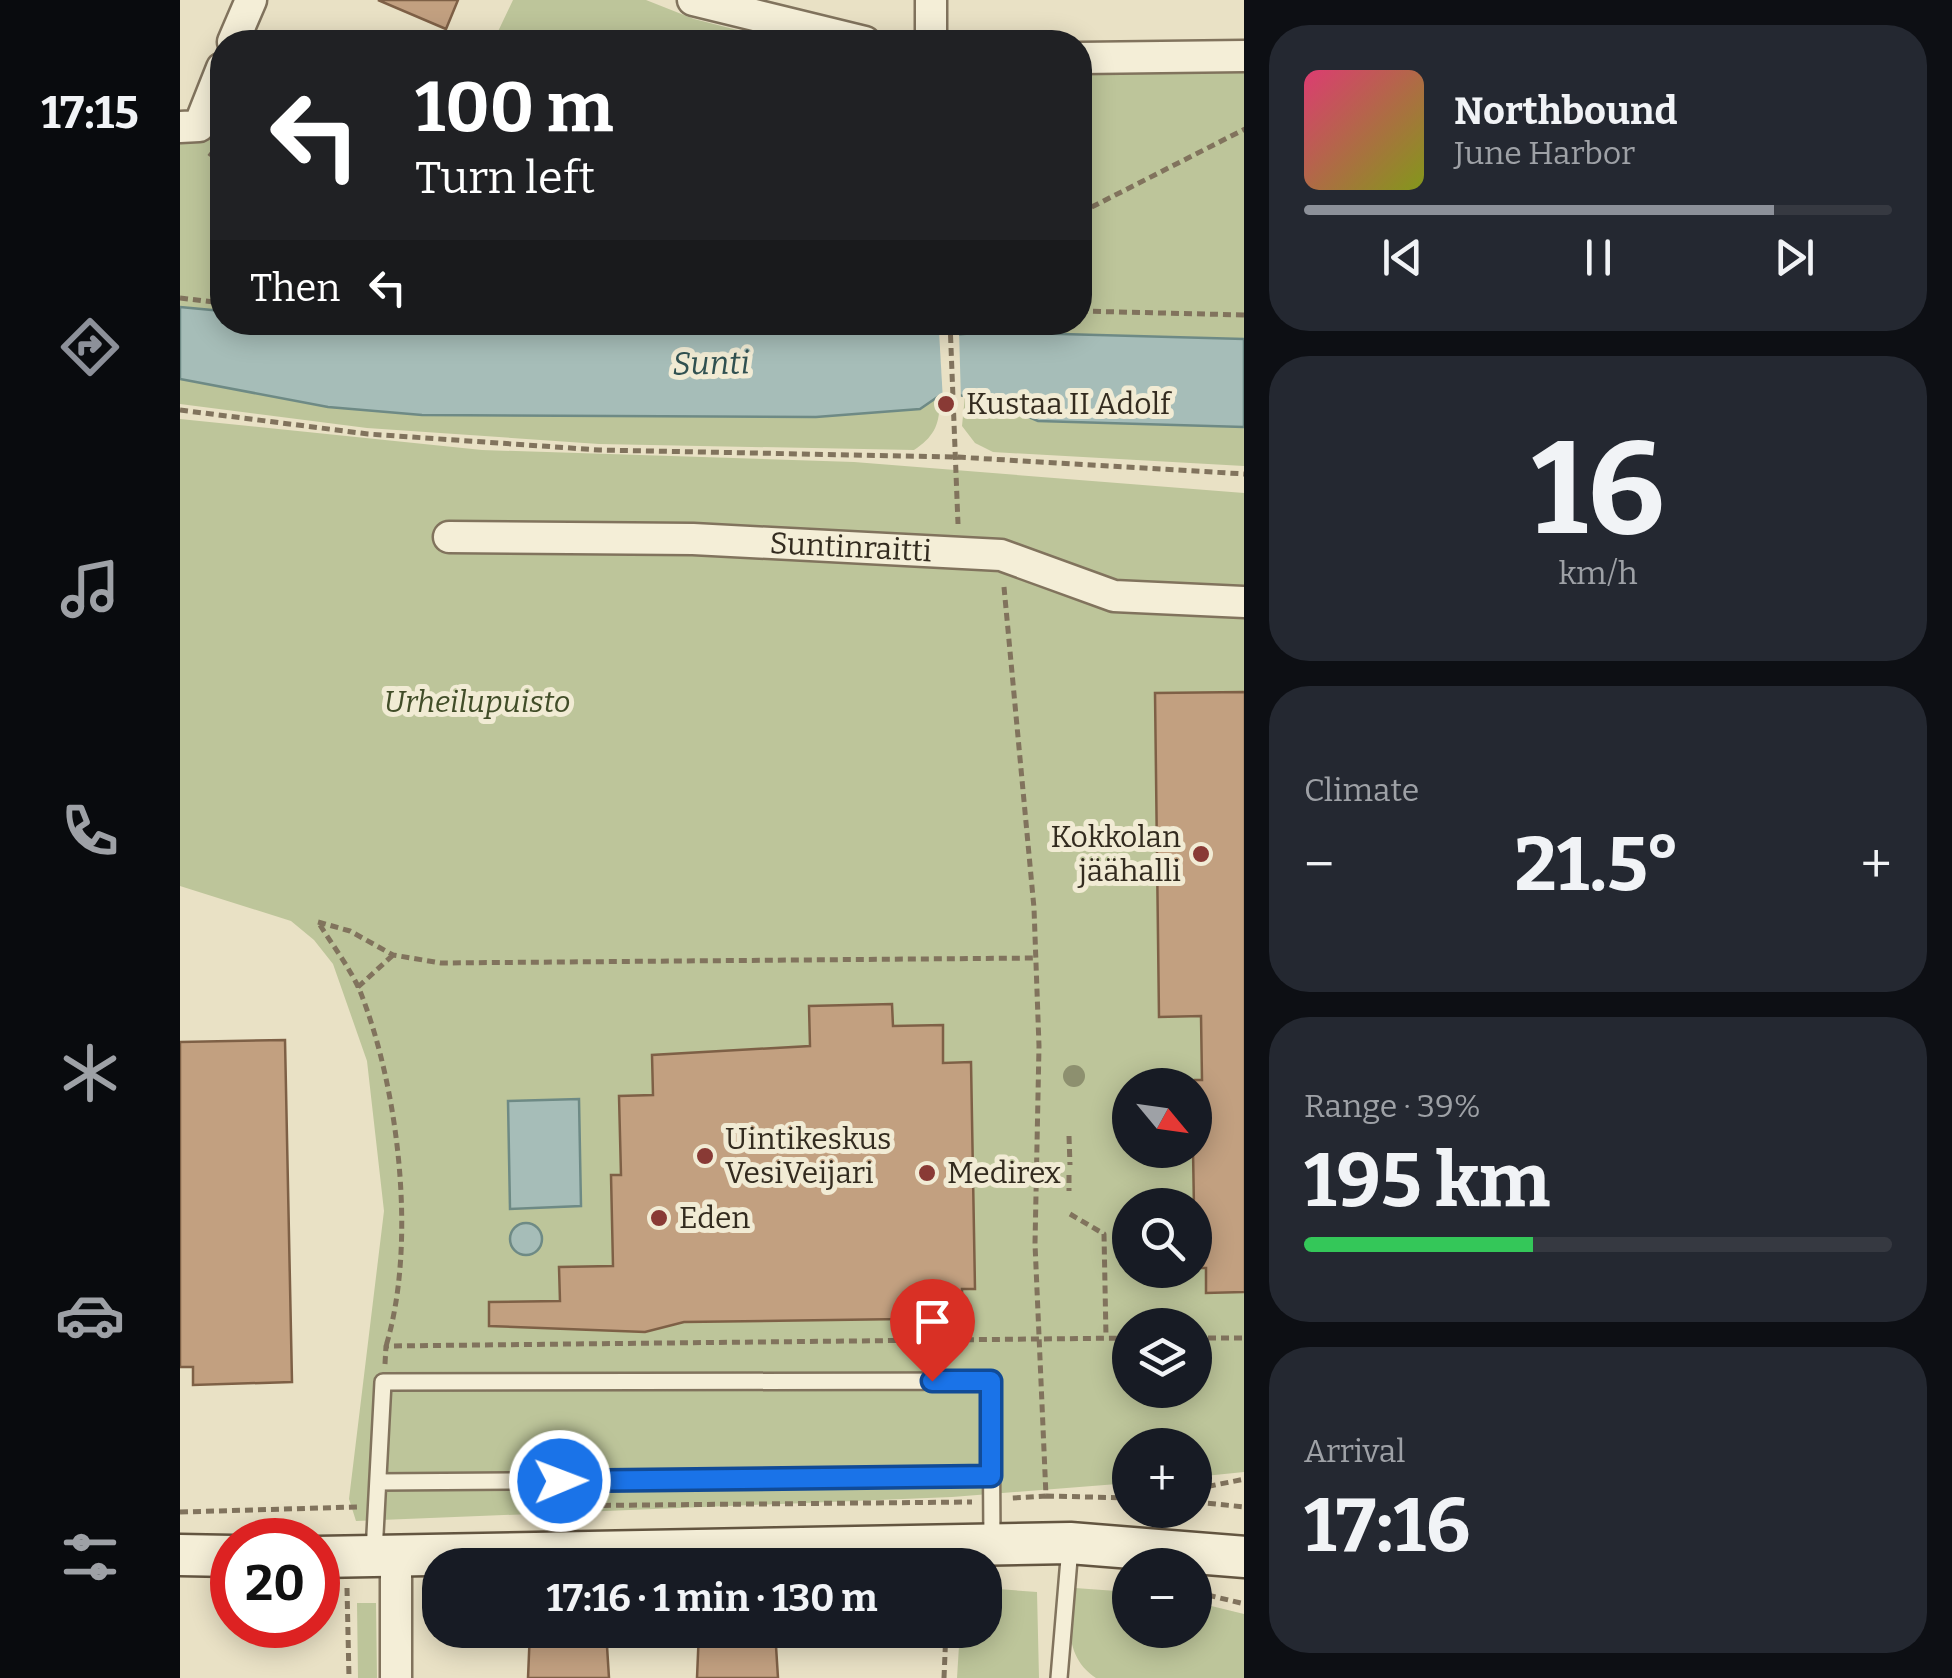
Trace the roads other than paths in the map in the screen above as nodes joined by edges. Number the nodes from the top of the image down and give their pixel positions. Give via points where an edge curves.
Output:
1 (250, 0) edge
2 (693, 0) edge
3 (930, 0) edge
4 (238, 30) edge
5 (816, 30) edge
6 (931, 30) edge
7 (1244, 56) edge
8 (1092, 58) edge
9 (210, 90) edge
10 (190, 126) edge
11 (449, 537) dead end
12 (1244, 602) edge
13 (991, 1476) junction
14 (378, 1482) junction
15 (1070, 1543) junction
16 (992, 1544) junction
17 (180, 1554) edge
18 (210, 1555) edge
19 (1244, 1557) edge
20 (358, 1563) edge
21 (396, 1678) edge
22 (1059, 1678) edge

1 - 4 street
2 - 5 street
3 - 6 street
7 - 8 street
9 - 10 street
11 - 12 street, Suntinraitti via 693,539 1001,555 1114,596
13 - 14 lane
13 - 14 lane via 991,1381 383,1382
13 - 16 lane
14 - 20 lane
15 - 16 main road
15 - 19 main road
15 - 22 lane
16 - 20 main road
17 - 18 main road
20 - 21 street

